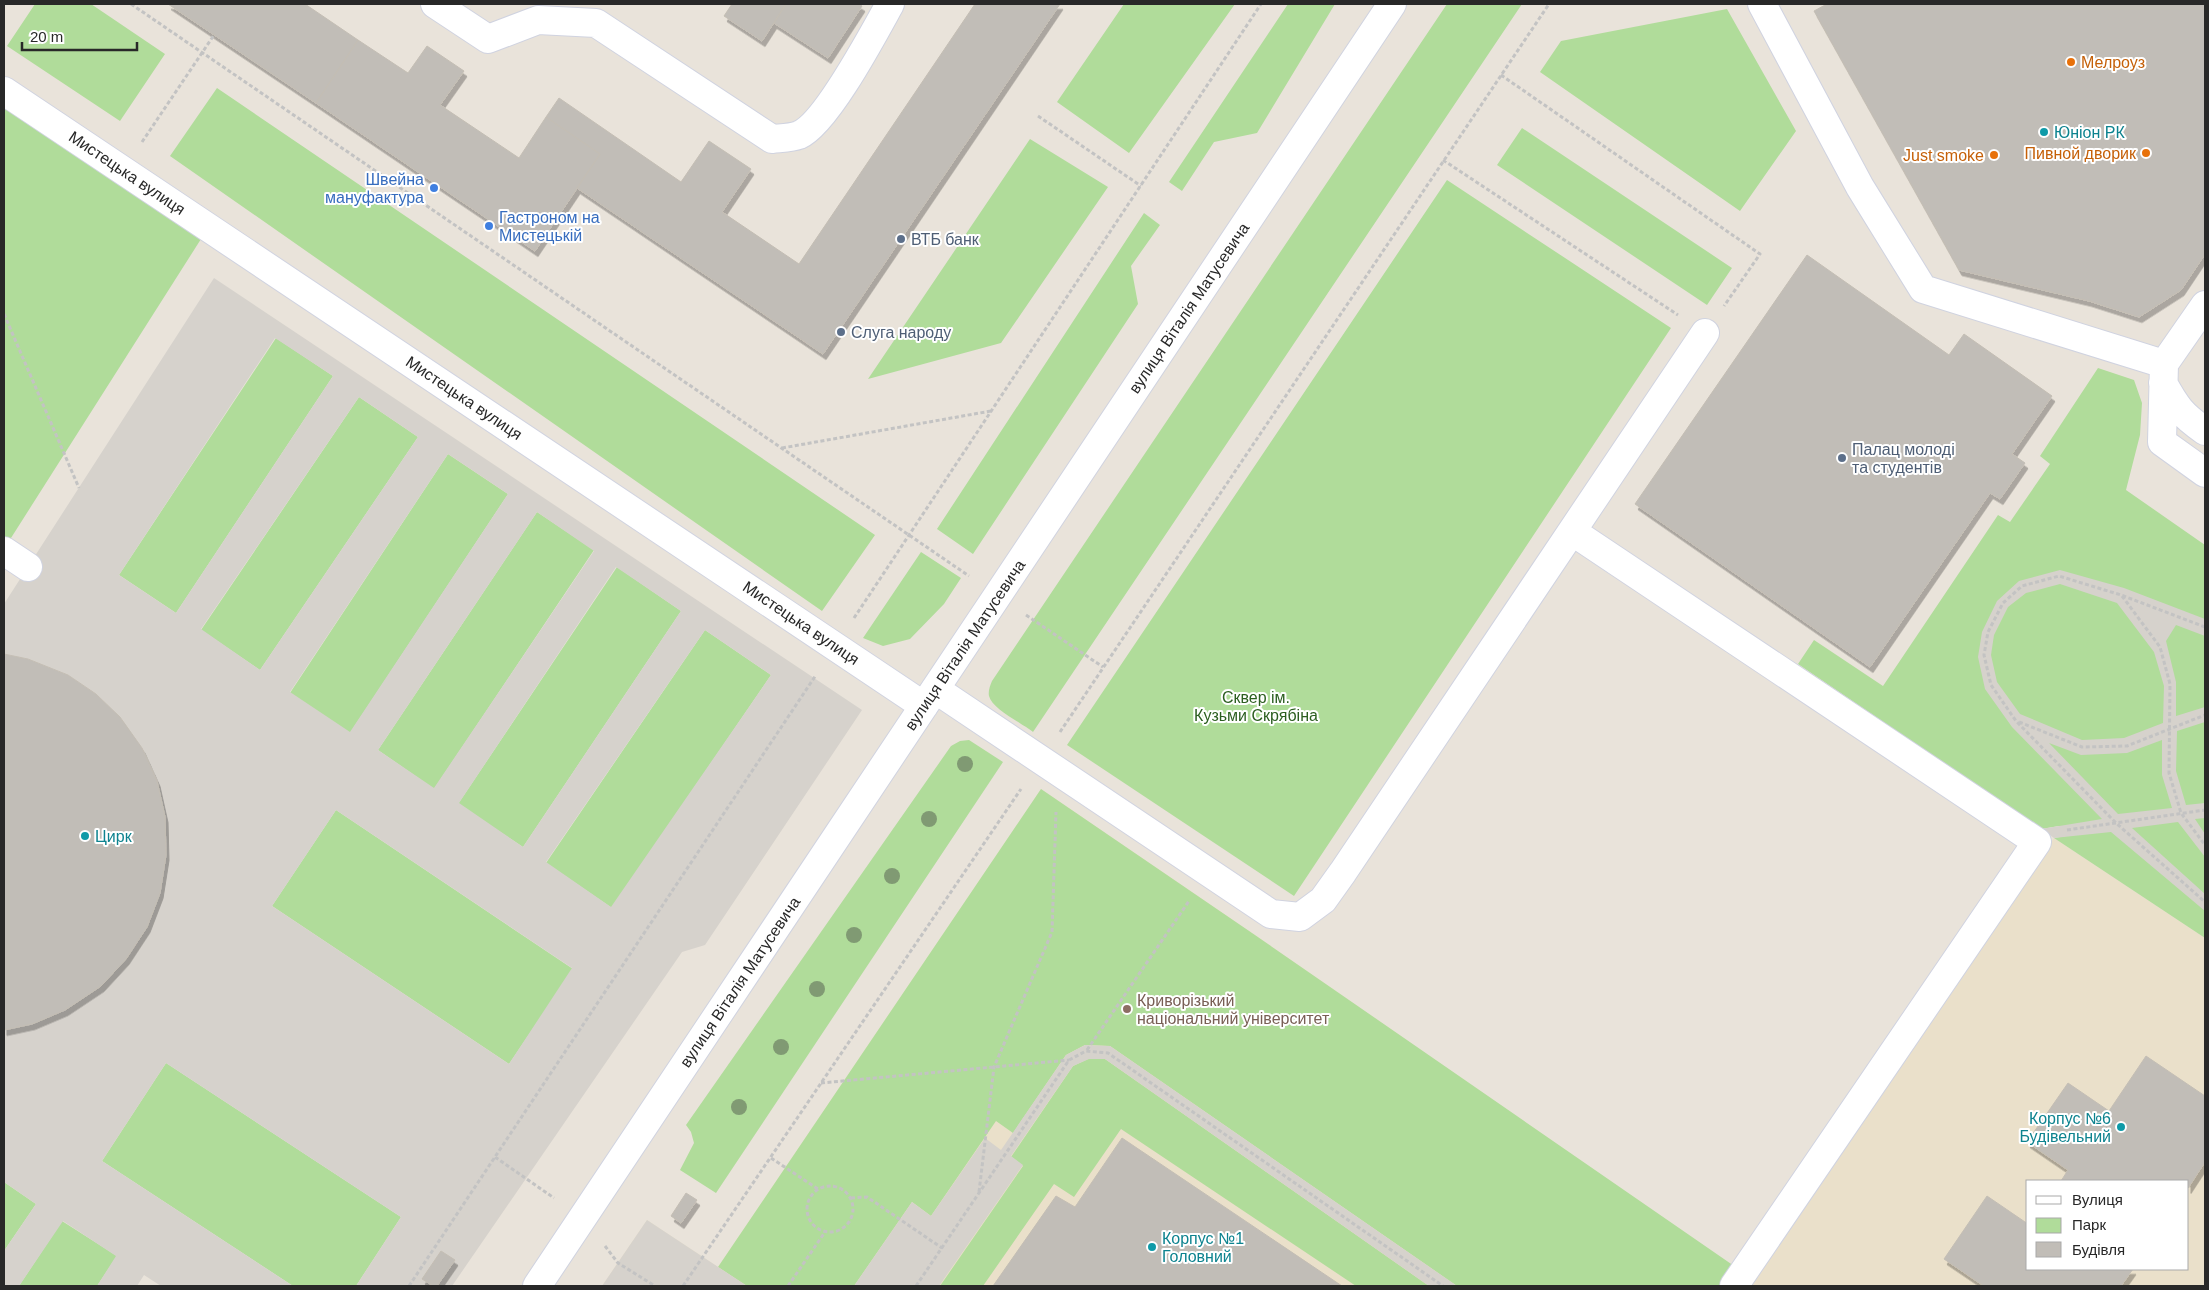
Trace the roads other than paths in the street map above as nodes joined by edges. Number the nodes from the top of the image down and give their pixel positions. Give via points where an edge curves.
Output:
1 (435, 4) edge
2 (890, 4) edge
3 (1392, 4) edge
4 (1762, 4) edge
5 (4, 91) edge
6 (2205, 305) edge
7 (1705, 333) road end
8 (2163, 373) junction
9 (2205, 431) edge
10 (2205, 473) edge
11 (1573, 532) junction
12 (4, 551) edge
13 (28, 567) dead end
14 (930, 697) junction
15 (537, 1286) edge
16 (1734, 1286) edge

1 - 2 street via 488,39 538,20 596,23 772,139 800,134 822,114 862,56
3 - 14 street, вулиця Віталія Матусевича
4 - 8 street via 1860,187 1923,290
5 - 14 street, Мистецька вулиця via 835,646
6 - 8 street
7 - 11 street, Мистецька вулиця
8 - 9 street via 2175,404 2185,417
8 - 10 street via 2162,442
11 - 14 street, Мистецька вулиця via 1323,900 1300,917 1271,914 1052,766
11 - 16 street via 2037,842
12 - 13 street
14 - 15 street, вулиця Віталія Матусевича

